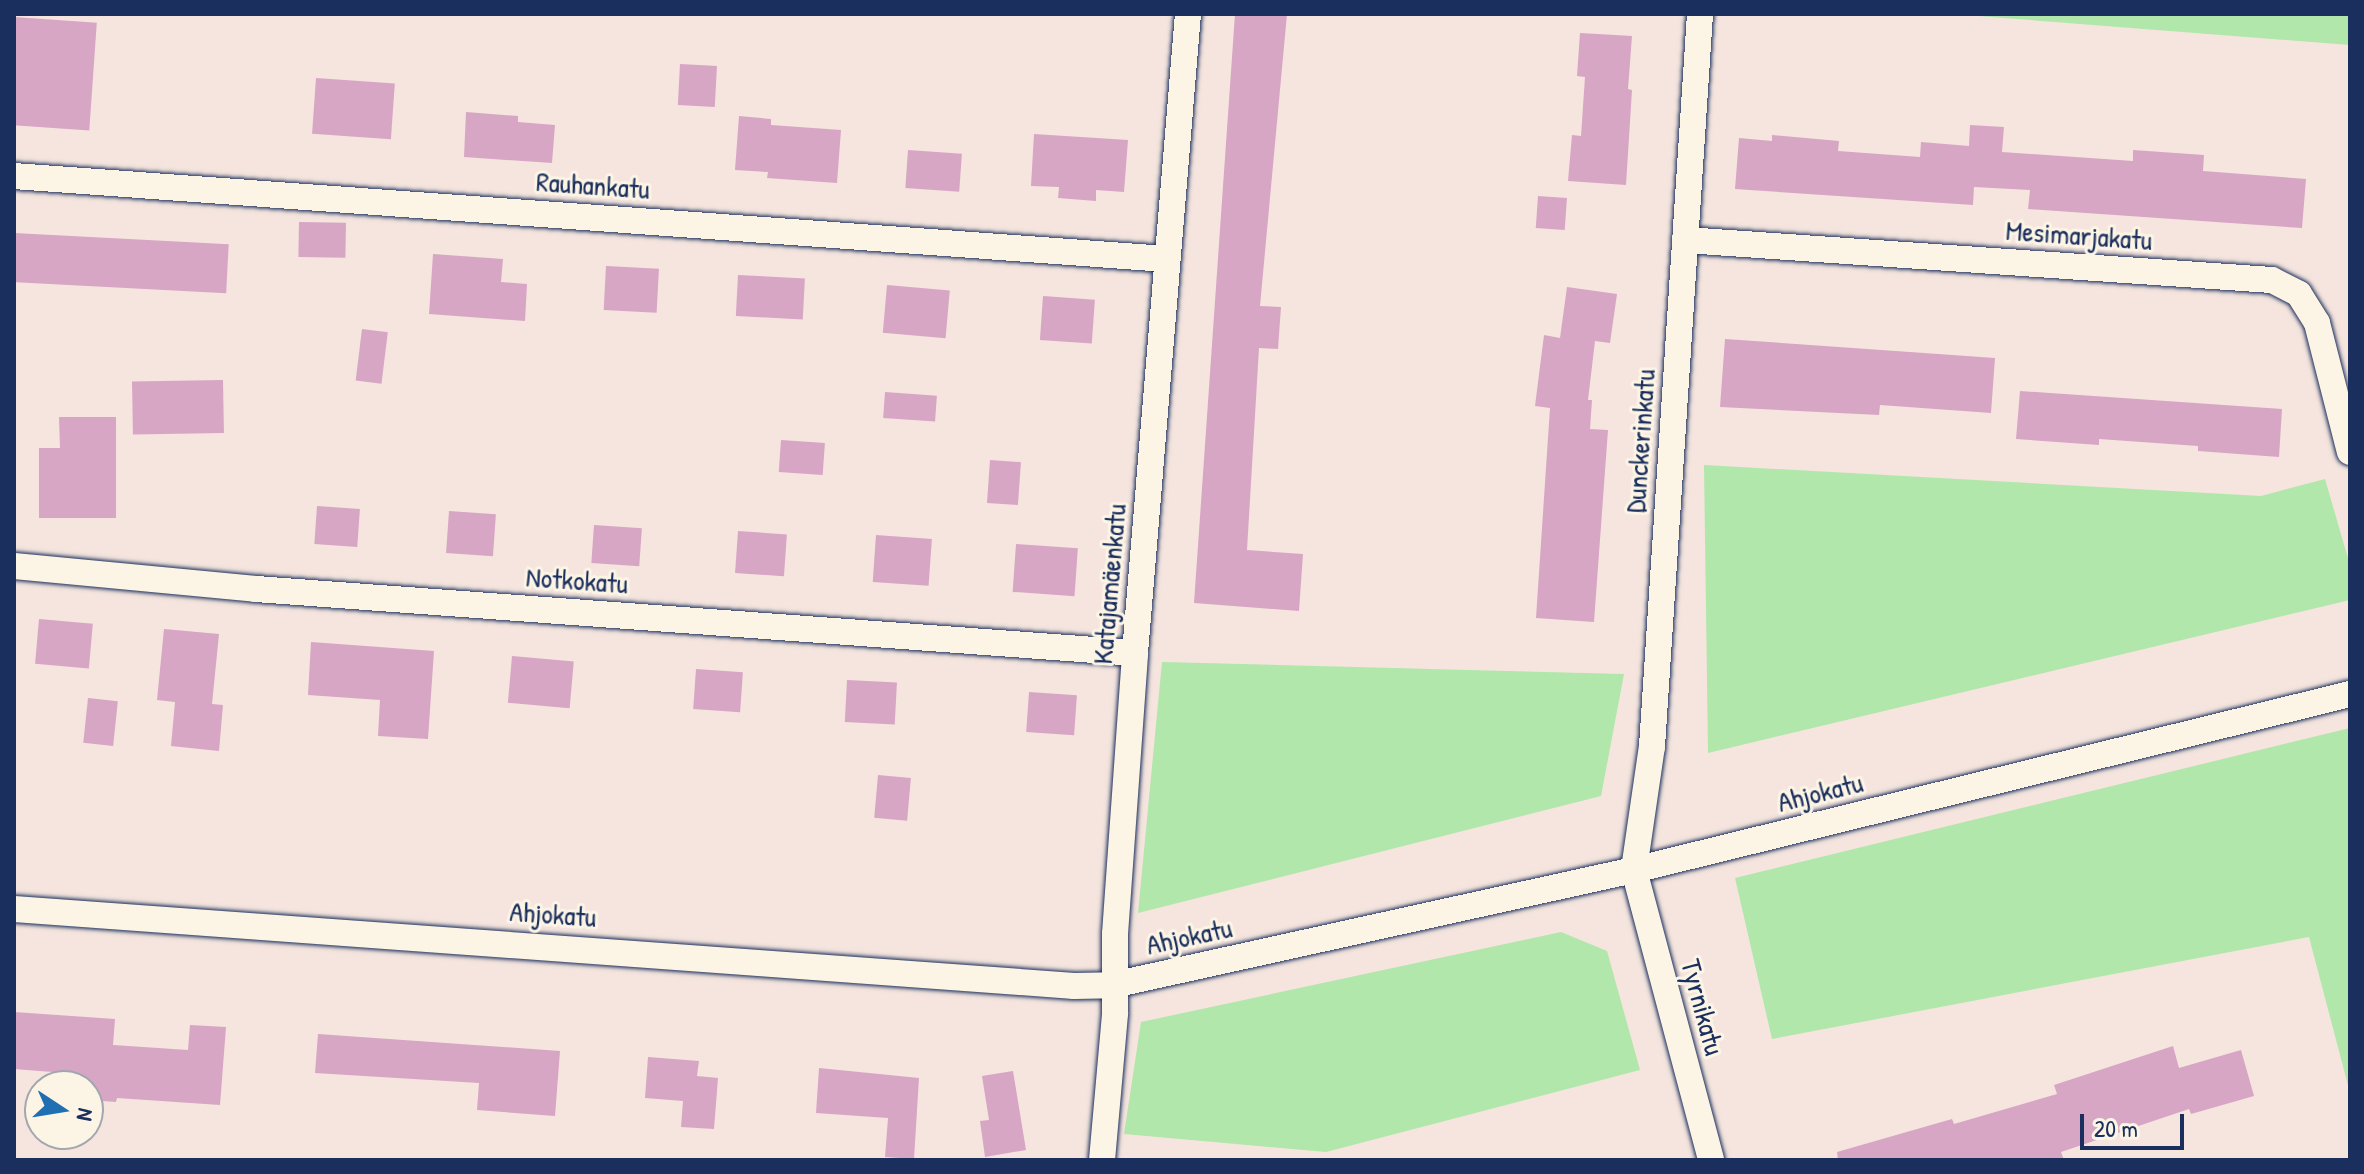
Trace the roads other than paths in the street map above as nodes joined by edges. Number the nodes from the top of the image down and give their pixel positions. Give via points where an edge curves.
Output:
1 (1188, 14) edge
2 (1700, 14) edge
3 (14, 176) edge
4 (1685, 240) junction
5 (1167, 259) junction
6 (2350, 452) edge
7 (14, 566) edge
8 (1135, 653) junction
9 (2350, 694) edge
10 (1634, 870) junction
11 (14, 909) edge
12 (1113, 985) junction
13 (1102, 1160) edge
14 (1711, 1160) edge

1 - 5 street, Katajamäenkatu
2 - 4 street, Dunckerinkatu
3 - 5 street, Rauhankatu
4 - 6 street, Mesimarjakatu via 2272,280 2299,294 2317,323
4 - 10 street, Dunckerinkatu via 1652,746
5 - 8 street, Katajamäenkatu
7 - 8 street, Notkokatu via 256,589
8 - 12 street, Katajamäenkatu
9 - 10 street, Ahjokatu
10 - 12 street, Ahjokatu
10 - 14 street, Tyrnikatu
11 - 12 street, Ahjokatu
12 - 13 street, Katajamäenkatu

